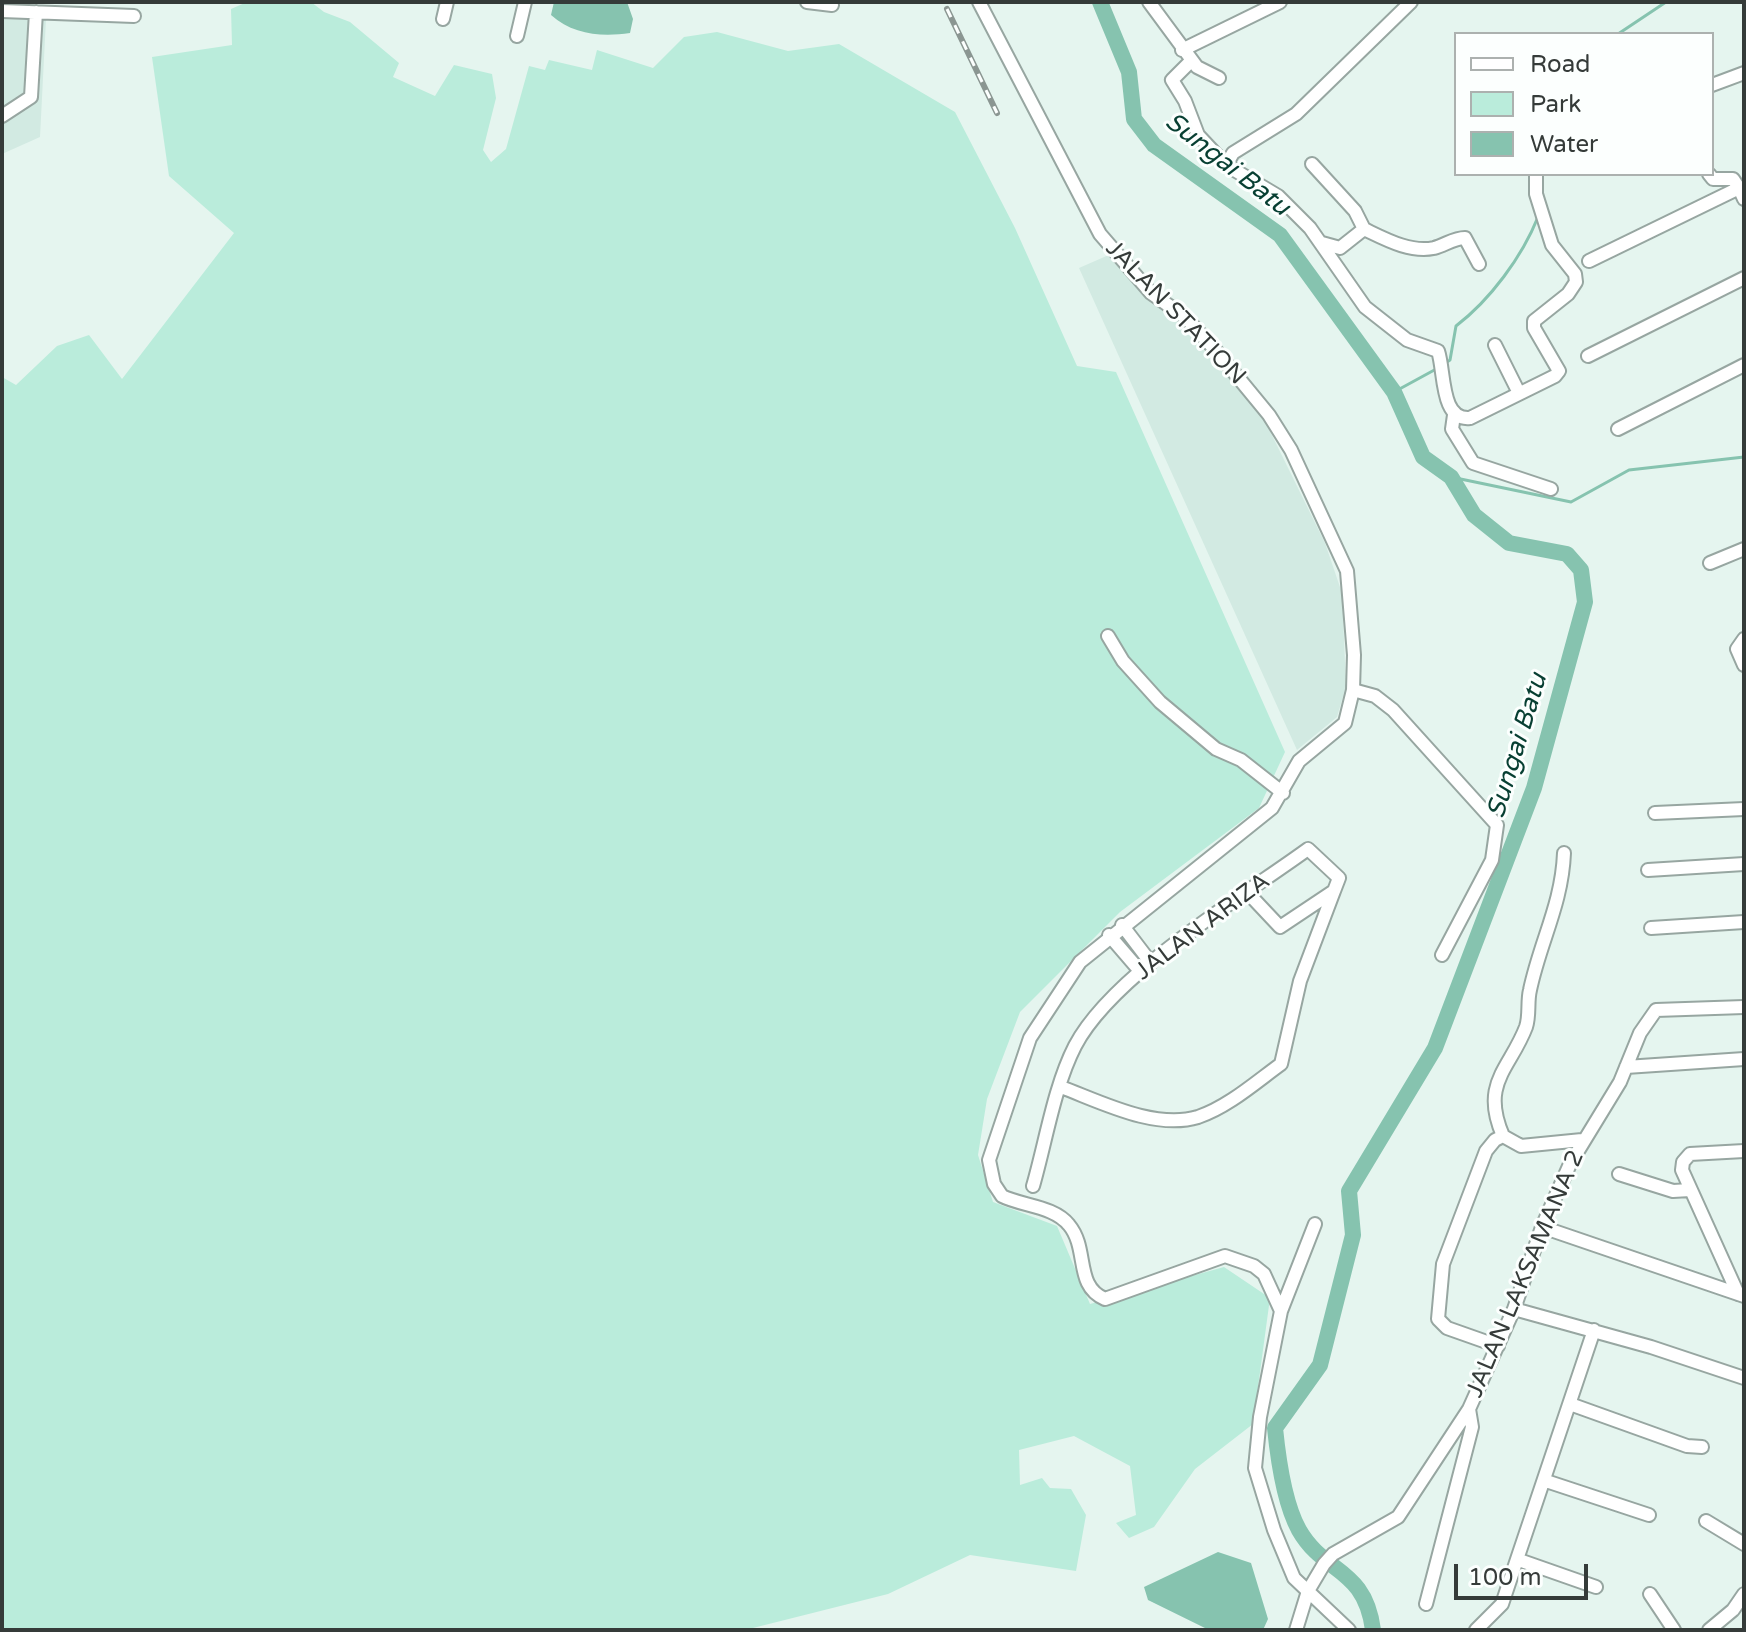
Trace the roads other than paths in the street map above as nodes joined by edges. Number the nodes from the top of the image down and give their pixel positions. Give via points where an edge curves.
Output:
1 (447, 2) edge
2 (525, 2) edge
3 (807, 2) edge
4 (979, 2) edge
5 (1149, 2) edge
6 (1244, 2) edge
7 (1280, 2) edge
8 (1411, 2) edge
9 (832, 5) dead end
10 (2, 11) edge
11 (36, 12) junction
12 (1252, 15) junction
13 (134, 16) dead end
14 (443, 19) dead end
15 (517, 36) dead end
16 (1186, 55) junction
17 (1744, 73) edge
18 (1219, 78) dead end
19 (1714, 84) edge
20 (2, 116) edge
21 (1312, 164) dead end
22 (1226, 165) junction
23 (1536, 176) edge
24 (1711, 176) edge
25 (1742, 194) edge
26 (1364, 229) junction
27 (1322, 243) junction
28 (1589, 261) dead end
29 (1479, 264) dead end
30 (1744, 278) edge
31 (1495, 345) dead end
32 (1588, 356) dead end
33 (1744, 365) edge
34 (1519, 393) junction
35 (1454, 415) junction
36 (1618, 429) dead end
37 (1551, 489) dead end
38 (1744, 549) edge
39 (1710, 563) dead end
40 (1108, 636) dead end
41 (1741, 642) edge
42 (1744, 665) edge
43 (1353, 690) junction
44 (1283, 793) junction
45 (1744, 809) edge
46 (1655, 813) dead end
47 (1564, 853) dead end
48 (1744, 864) edge
49 (1648, 870) dead end
50 (1334, 891) junction
51 (1248, 893) junction
52 (1744, 922) edge
53 (1122, 925) junction
54 (1651, 928) dead end
55 (1109, 935) junction
56 (1442, 955) dead end
57 (1145, 967) junction
58 (1744, 1007) edge
59 (1744, 1059) edge
60 (1626, 1067) junction
61 (1061, 1087) junction
62 (1503, 1136) junction
63 (1582, 1140) junction
64 (1744, 1151) edge
65 (1619, 1174) dead end
66 (1033, 1186) dead end
67 (1690, 1190) junction
68 (1315, 1224) dead end
69 (1542, 1227) junction
70 (1741, 1295) edge
71 (1514, 1309) junction
72 (1281, 1311) junction
73 (1594, 1330) junction
74 (1498, 1346) junction
75 (1744, 1378) edge
76 (1570, 1404) junction
77 (1469, 1409) junction
78 (1702, 1447) dead end
79 (1546, 1481) junction
80 (1649, 1515) dead end
81 (1706, 1521) dead end
82 (1744, 1544) edge
83 (1519, 1560) junction
84 (1596, 1587) dead end
85 (1308, 1591) junction
86 (1650, 1594) dead end
87 (1744, 1594) edge
88 (1426, 1604) dead end
89 (1296, 1630) edge
90 (1349, 1630) edge
91 (1476, 1630) edge
92 (1674, 1630) edge
93 (1709, 1630) edge

1 - 14 street
2 - 15 street
3 - 9 street
4 - 43 street, JALAN STATION via 1100,234 1151,293 1185,317 1218,353 1291,450 1347,571
5 - 16 street
6 - 12 street
7 - 12 street
8 - 22 street via 1296,114 1233,153
10 - 11 street
11 - 13 street
11 - 20 street via 31,97
12 - 16 street
16 - 18 street
16 - 22 street via 1173,82 1198,135
17 - 19 street
21 - 26 street via 1355,211
22 - 27 street via 1278,196
23 - 34 street via 1536,194 1552,245 1576,282 1536,317 1534,328 1559,371
24 - 25 street via 1733,179
25 - 28 street
26 - 27 street via 1340,248
26 - 29 street via 1412,248 1465,238
27 - 35 street via 1365,307 1396,334 1440,354
30 - 32 street
31 - 34 street
33 - 36 street
34 - 35 street via 1470,418
35 - 37 street via 1452,429 1473,463
38 - 39 street
40 - 44 street via 1160,702 1216,749 1241,760
41 - 42 street
43 - 44 street, JALAN STATION via 1345,723 1299,761
43 - 56 street via 1375,696 1393,710 1497,825 1492,860
44 - 53 street, JALAN STATION via 1238,837
45 - 46 street
47 - 62 street via 1551,928 1529,993 1526,1026 1498,1079 1496,1112
48 - 49 street
50 - 51 street via 1280,927
50 - 51 street, JALAN ARIZA via 1339,878 1308,849
50 - 61 street via 1300,981 1281,1064 1202,1116 1184,1120 1132,1112
51 - 57 street, JALAN ARIZA
52 - 54 street
53 - 55 street, JALAN STATION
53 - 57 street
55 - 57 street
55 - 72 street, JALAN STATION via 1080,962 1030,1038 989,1160 994,1184 1002,1196 1061,1217 1071,1226 1092,1293 1105,1299 1225,1256 1264,1274
57 - 61 street, JALAN ARIZA via 1076,1044
58 - 60 street, JALAN LAKSAMANA 2 via 1656,1010
59 - 60 street
60 - 63 street, JALAN LAKSAMANA 2
61 - 66 street, JALAN ARIZA
62 - 63 street via 1521,1146
62 - 74 street via 1486,1151 1447,1252 1438,1313 1447,1328
63 - 69 street, JALAN LAKSAMANA 2
64 - 67 street via 1690,1154 1682,1170
65 - 67 street via 1673,1191
67 - 70 street
68 - 72 street
69 - 70 street
69 - 71 street, JALAN LAKSAMANA 2
71 - 73 street
71 - 74 street, JALAN LAKSAMANA 2
72 - 85 street via 1255,1468 1294,1578
73 - 75 street
73 - 76 street
74 - 77 street, JALAN LAKSAMANA 2
76 - 78 street
76 - 79 street
77 - 85 street, JALAN LAKSAMANA 2 via 1398,1517 1333,1554
77 - 88 street via 1472,1427
79 - 80 street
79 - 83 street
81 - 82 street
83 - 84 street
83 - 91 street via 1502,1604
85 - 89 street, JALAN LAKSAMANA 2
85 - 90 street
86 - 92 street
87 - 93 street

